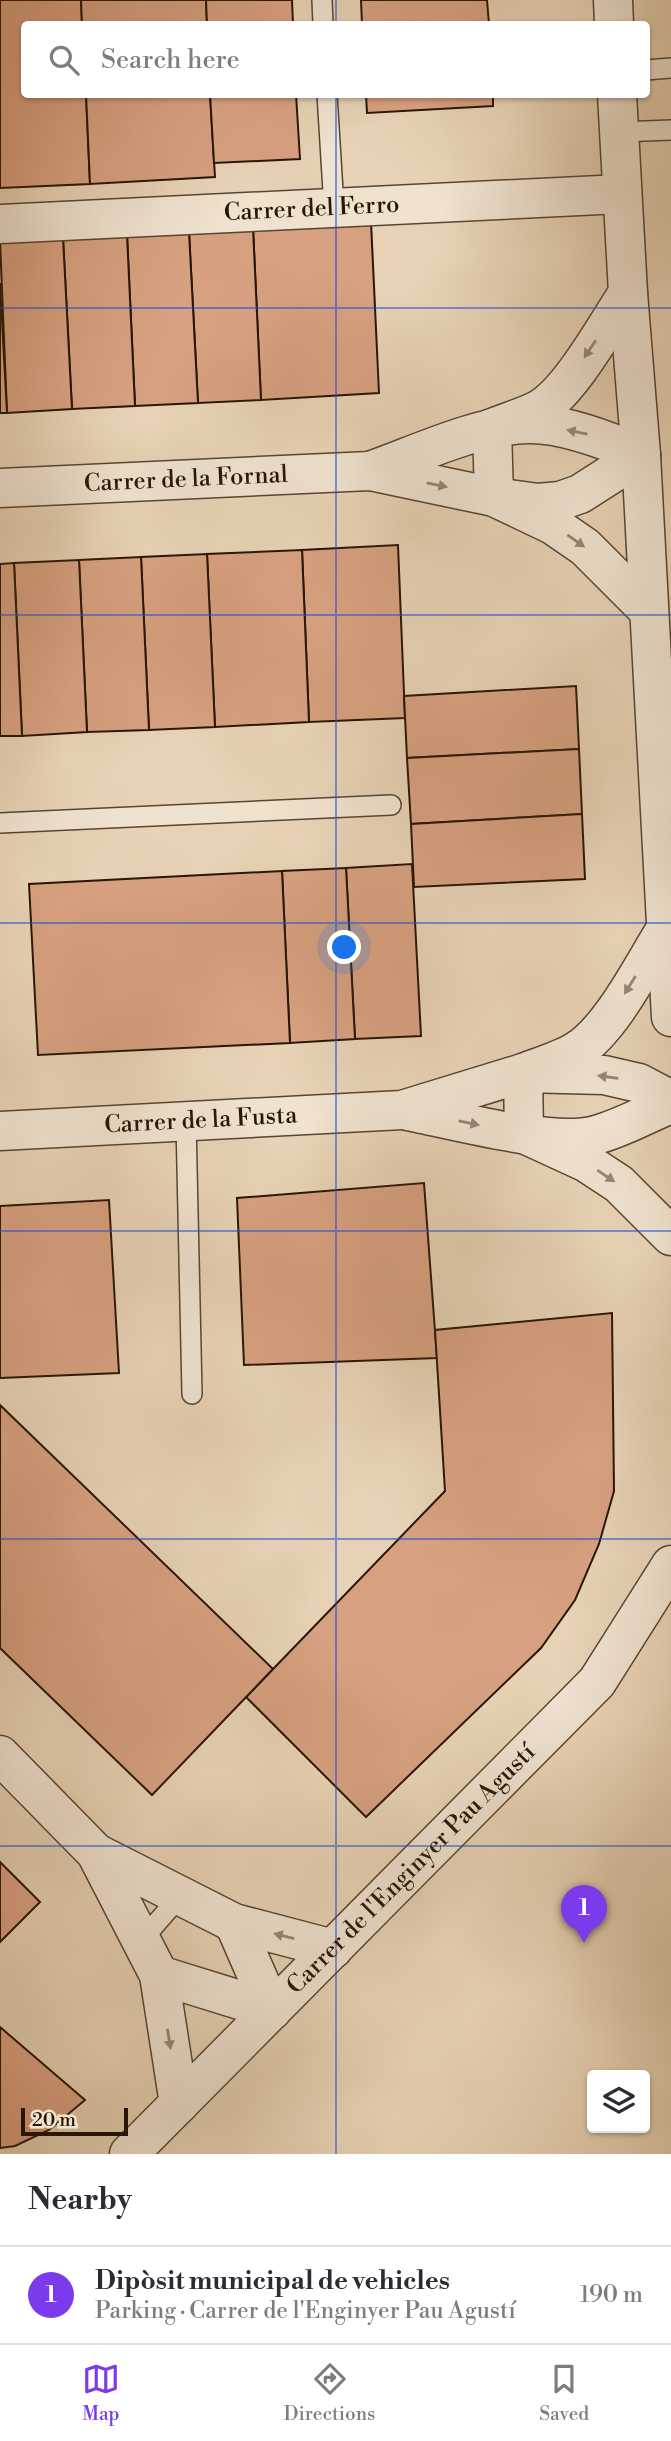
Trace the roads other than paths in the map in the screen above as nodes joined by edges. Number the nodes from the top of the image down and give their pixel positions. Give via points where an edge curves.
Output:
1 (322, 0) edge
2 (613, 0) edge
3 (323, 21) edge
4 (614, 21) edge
5 (671, 68) edge
6 (650, 70) edge
7 (327, 98) edge
8 (617, 98) edge
9 (671, 130) edge
10 (619, 132) junction
11 (621, 194) junction
12 (334, 208) junction
13 (0, 224) edge
14 (628, 293) junction
15 (492, 428) junction
16 (641, 455) junction
17 (370, 471) junction
18 (0, 488) edge
19 (494, 497) junction
20 (648, 610) junction
21 (391, 805) dead end
22 (0, 823) edge
23 (668, 922) edge
24 (671, 1017) edge
25 (523, 1073) junction
26 (671, 1102) edge
27 (402, 1110) junction
28 (186, 1122) junction
29 (0, 1131) edge
30 (524, 1134) junction
31 (671, 1236) edge
32 (192, 1394) dead end
33 (671, 1565) edge
34 (0, 1755) edge
35 (96, 1853) junction
36 (180, 1896) junction
37 (234, 1923) junction
38 (140, 1942) junction
39 (333, 1949) junction
40 (159, 1975) junction
41 (272, 2010) junction
42 (179, 2104) junction
43 (129, 2154) edge

1 - 3 lane
2 - 4 street
5 - 6 lane
7 - 12 lane
8 - 10 street
9 - 10 lane
10 - 11 street
11 - 12 street, Carrer del Ferro
11 - 14 street
12 - 13 street, Carrer del Ferro
14 -> 15 street, Carrer de la Fornal via 555,396 540,409
14 - 16 street
16 -> 15 street, Carrer de la Fornal via 600,437 566,429 531,423
15 - 17 street, Carrer de la Fornal
15 - 19 street
16 - 19 street, Carrer de la Fornal via 580,494 559,502
16 - 20 street
17 - 18 street, Carrer de la Fornal
17 -> 19 street, Carrer de la Fornal
19 -> 20 street, Carrer de la Fornal via 585,547
20 - 23 street
21 - 22 lane
23 - 24 street
23 -> 25 street, Carrer de la Fusta via 594,1037 577,1051
26 -> 25 street, Carrer de la Fusta via 639,1083 604,1075
25 - 27 street, Carrer de la Fusta
25 - 30 street
26 - 30 street, Carrer de la Fusta via 593,1136
27 - 28 street, Carrer de la Fusta
27 -> 30 street, Carrer de la Fusta
28 - 29 street, Carrer de la Fusta
28 - 32 lane
30 -> 31 street, Carrer de la Fusta via 587,1163 619,1184
33 - 39 street, Carrer de l'Enginyer Pau Agustí via 597,1682
34 - 35 street
35 - 36 street
35 - 38 street
36 - 37 street
36 - 38 lane
39 -> 37 street
37 - 41 street
38 - 40 street
39 - 41 street, Carrer de l'Enginyer Pau Agustí
40 - 41 street
40 -> 42 street
41 - 42 street, Carrer de l'Enginyer Pau Agustí
42 - 43 street, Carrer de l'Enginyer Pau Agustí

